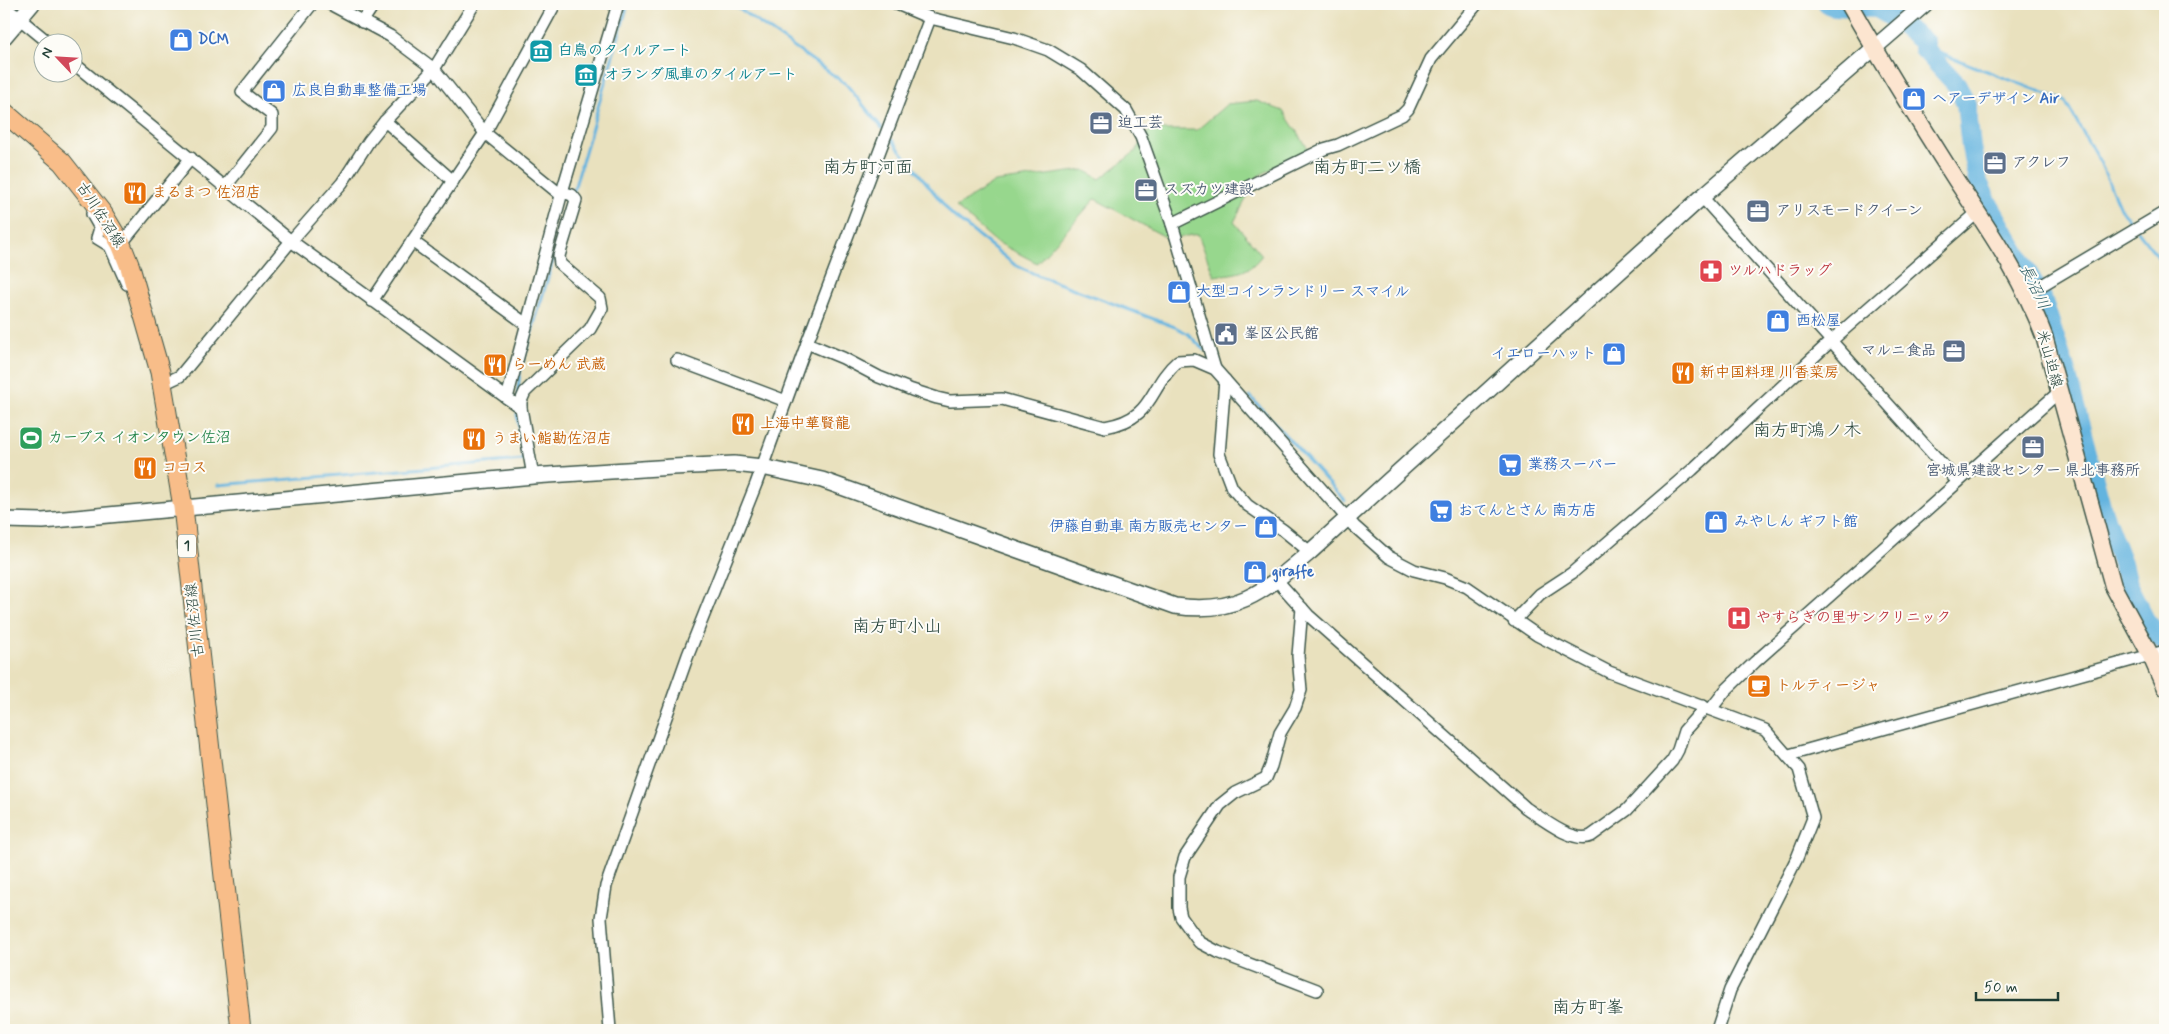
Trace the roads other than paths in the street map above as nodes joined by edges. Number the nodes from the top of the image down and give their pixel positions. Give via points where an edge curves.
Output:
1 (32, 4) edge
2 (312, 4) edge
3 (330, 4) edge
4 (374, 4) edge
5 (474, 4) edge
6 (555, 4) edge
7 (618, 4) edge
8 (897, 4) edge
9 (1477, 4) edge
10 (1925, 4) edge
11 (4, 6) edge
12 (1852, 8) edge
13 (930, 18) junction
14 (19, 19) junction
15 (362, 22) junction
16 (35, 32) edge
17 (4, 37) edge
18 (1874, 49) junction
19 (434, 69) junction
20 (82, 70) edge
21 (4, 112) edge
22 (385, 121) junction
23 (485, 133) junction
24 (52, 153) junction
25 (191, 158) junction
26 (453, 181) junction
27 (225, 187) junction
28 (566, 194) junction
29 (1702, 197) junction
30 (1978, 212) junction
31 (2165, 212) edge
32 (1172, 224) junction
33 (412, 241) junction
34 (291, 242) junction
35 (120, 244) junction
36 (2033, 290) junction
37 (372, 301) junction
38 (526, 324) junction
39 (150, 333) junction
40 (1831, 341) junction
41 (807, 343) junction
42 (677, 360) dead end
43 (1215, 369) junction
44 (1224, 380) junction
45 (163, 384) junction
46 (2059, 392) junction
47 (786, 401) junction
48 (515, 404) junction
49 (762, 467) junction
50 (533, 476) junction
51 (1958, 482) junction
52 (183, 507) junction
53 (1348, 519) junction
54 (4, 520) edge
55 (1310, 552) junction
56 (1282, 586) dead end
57 (1302, 608) junction
58 (1514, 621) junction
59 (2158, 652) edge
60 (2165, 688) edge
61 (1707, 707) junction
62 (1789, 756) junction
63 (1317, 990) dead end
64 (241, 1030) edge
65 (610, 1030) edge
66 (1717, 1030) edge

1 - 14 street
2 - 27 street via 242,92 272,115 272,128
3 - 15 street
4 - 15 street
5 - 19 street
6 - 23 street
7 - 28 street
8 - 13 street
9 - 32 street via 1430,59 1408,109 1402,115 1349,141 1324,149
10 - 18 street
11 - 14 street
12 - 18 main road, 米山迫線
13 - 32 street via 1032,44 1067,60 1097,83 1126,110 1142,137
13 - 41 street
14 - 16 street
14 - 17 street
15 - 19 street via 397,41
18 - 29 street
18 - 30 main road, 米山迫線
19 - 22 street
19 - 23 street
20 - 25 street
21 - 24 main road, 古川佐沼線 / 1
22 - 26 street
22 - 34 street via 342,183
23 - 26 street
23 - 28 street
24 - 35 main road, 古川佐沼線 / 1 via 85,190
24 - 39 street via 98,224 97,238 110,246
25 - 27 street
25 - 35 street
26 - 33 street
27 - 34 street
28 - 38 street
28 - 48 street via 576,200 558,256 560,264 600,298 602,308 590,329
29 - 40 street
29 - 53 street
30 - 36 main road, 米山迫線
30 - 40 street
31 - 36 street
32 - 43 street
33 - 37 street
33 - 38 street
34 - 37 street
34 - 45 street via 180,376
35 - 39 main road, 古川佐沼線 / 1
36 - 46 main road, 米山迫線
37 - 48 street
38 - 48 street
39 - 45 main road, 古川佐沼線 / 1
40 - 51 street
40 - 58 street via 1692,470 1572,573 1550,587
41 - 43 street via 888,380 938,398 950,401 1002,399 1105,427 1132,418 1148,404 1178,361 1194,360
41 - 47 street
42 - 47 street
43 - 44 street
44 - 53 street
44 - 55 street via 1219,454 1232,488 1247,505
45 - 52 main road, 古川佐沼線 / 1
46 - 51 street
46 - 59 main road, 米山迫線 via 2113,586
47 - 49 street
48 - 50 street
49 - 50 street via 711,465
49 - 55 street via 822,480 1175,606 1216,608 1237,603 1273,583
49 - 65 street via 688,655 606,886 601,918
50 - 52 street
51 - 61 street
52 - 54 street via 43,521
52 - 64 main road, 古川佐沼線 / 1
53 - 55 street
53 - 58 street via 1389,558 1414,570 1467,587
56 - 57 street
57 - 61 street via 1526,808 1578,837 1591,836 1627,810 1672,761 1684,731
57 - 63 street via 1298,656 1301,690 1295,708 1280,732 1266,778 1235,793 1220,805 1185,857 1179,877 1179,908 1181,917 1198,942
58 - 61 street via 1609,672
59 - 60 main road, 米山迫線
59 - 62 street
61 - 62 street via 1765,730
62 - 66 street via 1800,769 1813,818 1794,866 1730,990

